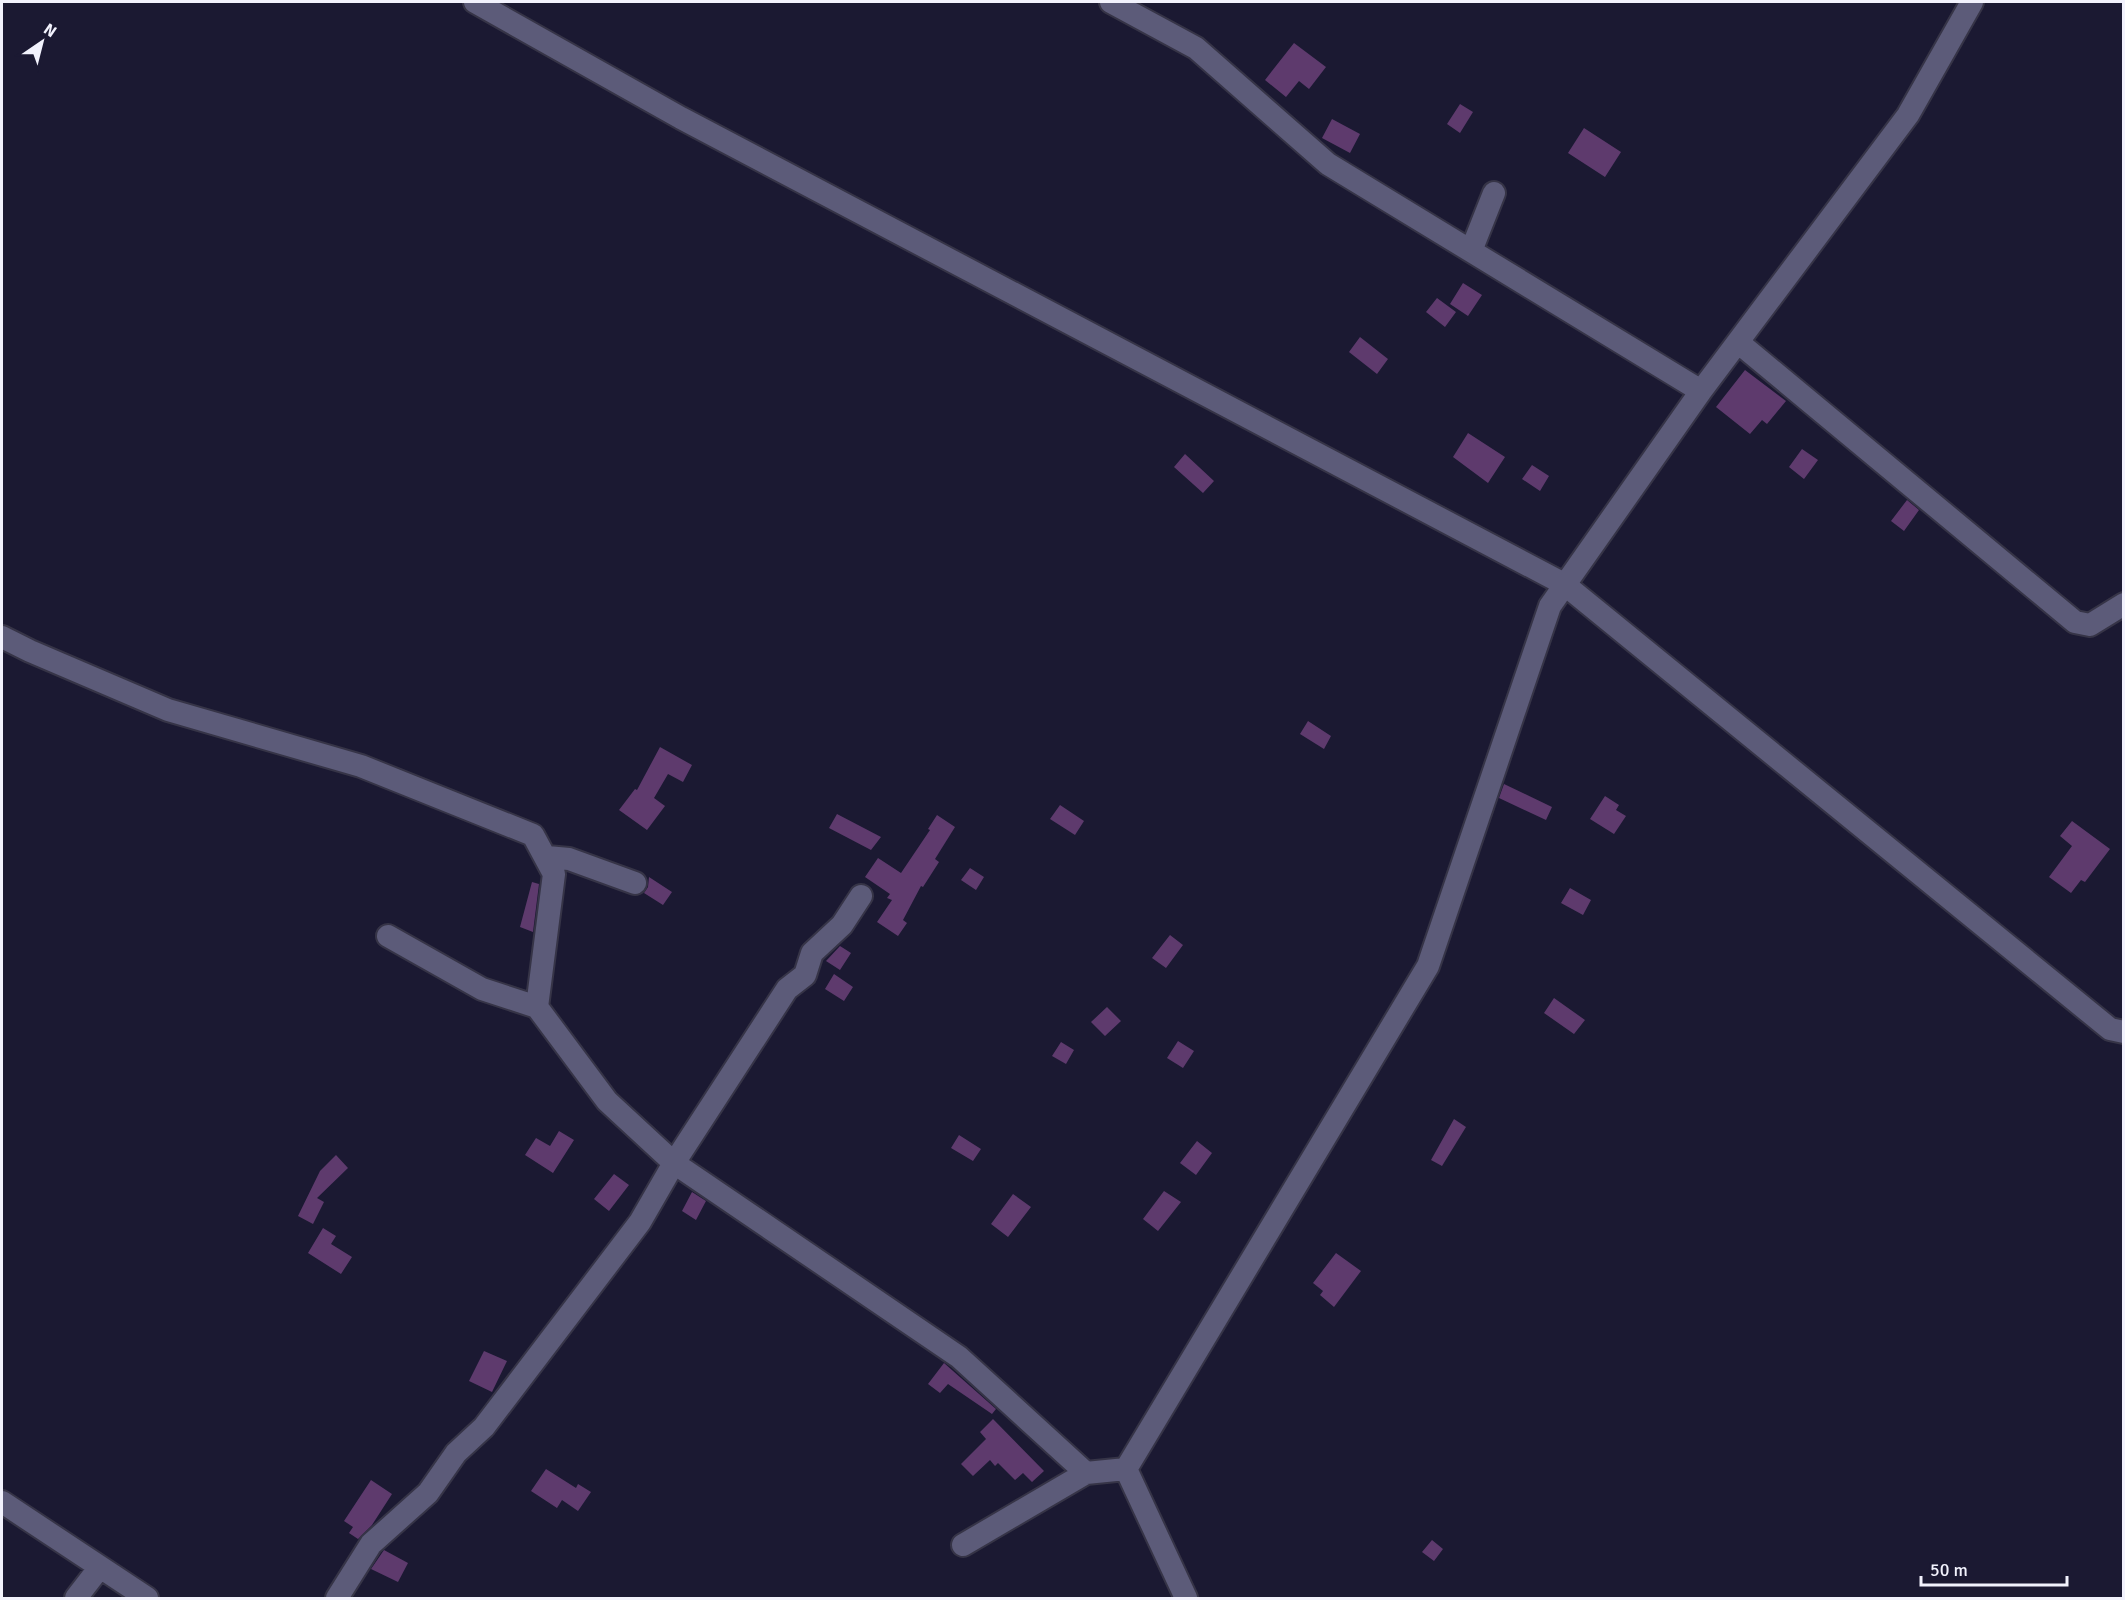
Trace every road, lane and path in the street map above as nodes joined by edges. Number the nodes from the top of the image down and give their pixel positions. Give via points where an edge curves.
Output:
1 (475, 2) edge
2 (1111, 2) edge
3 (1972, 2) edge
4 (1494, 193) dead end
5 (1471, 251) junction
6 (1739, 344) junction
7 (1701, 391) junction
8 (1564, 584) junction
9 (2124, 604) edge
10 (2, 637) edge
11 (547, 858) junction
12 (635, 883) dead end
13 (861, 896) dead end
14 (388, 936) dead end
15 (537, 1006) junction
16 (2124, 1032) edge
17 (674, 1164) junction
18 (1126, 1469) junction
19 (1086, 1473) junction
20 (2, 1502) edge
21 (963, 1545) dead end
22 (100, 1567) junction
23 (76, 1599) edge
24 (147, 1599) edge
25 (337, 1599) edge
26 (1186, 1599) edge

1 - 8 street via 681,118
2 - 5 street via 1196,48 1328,164
3 - 6 street via 1908,115
4 - 5 street
5 - 7 street
6 - 7 street
6 - 9 street via 2075,622 2090,625
7 - 8 street
8 - 16 street via 2110,1029
8 - 18 street via 1550,606 1428,966
10 - 11 street via 168,710 361,766 427,792 533,835
11 - 12 street via 569,859
11 - 15 street via 554,874
13 - 17 street via 842,925 812,953 805,975 787,989
14 - 15 street via 482,989
15 - 17 street via 608,1101
17 - 19 street via 959,1357
17 - 25 street via 640,1222 484,1427 456,1453 429,1493 371,1544
18 - 19 street
18 - 26 street
19 - 21 street
20 - 22 street
22 - 23 street
22 - 24 street

